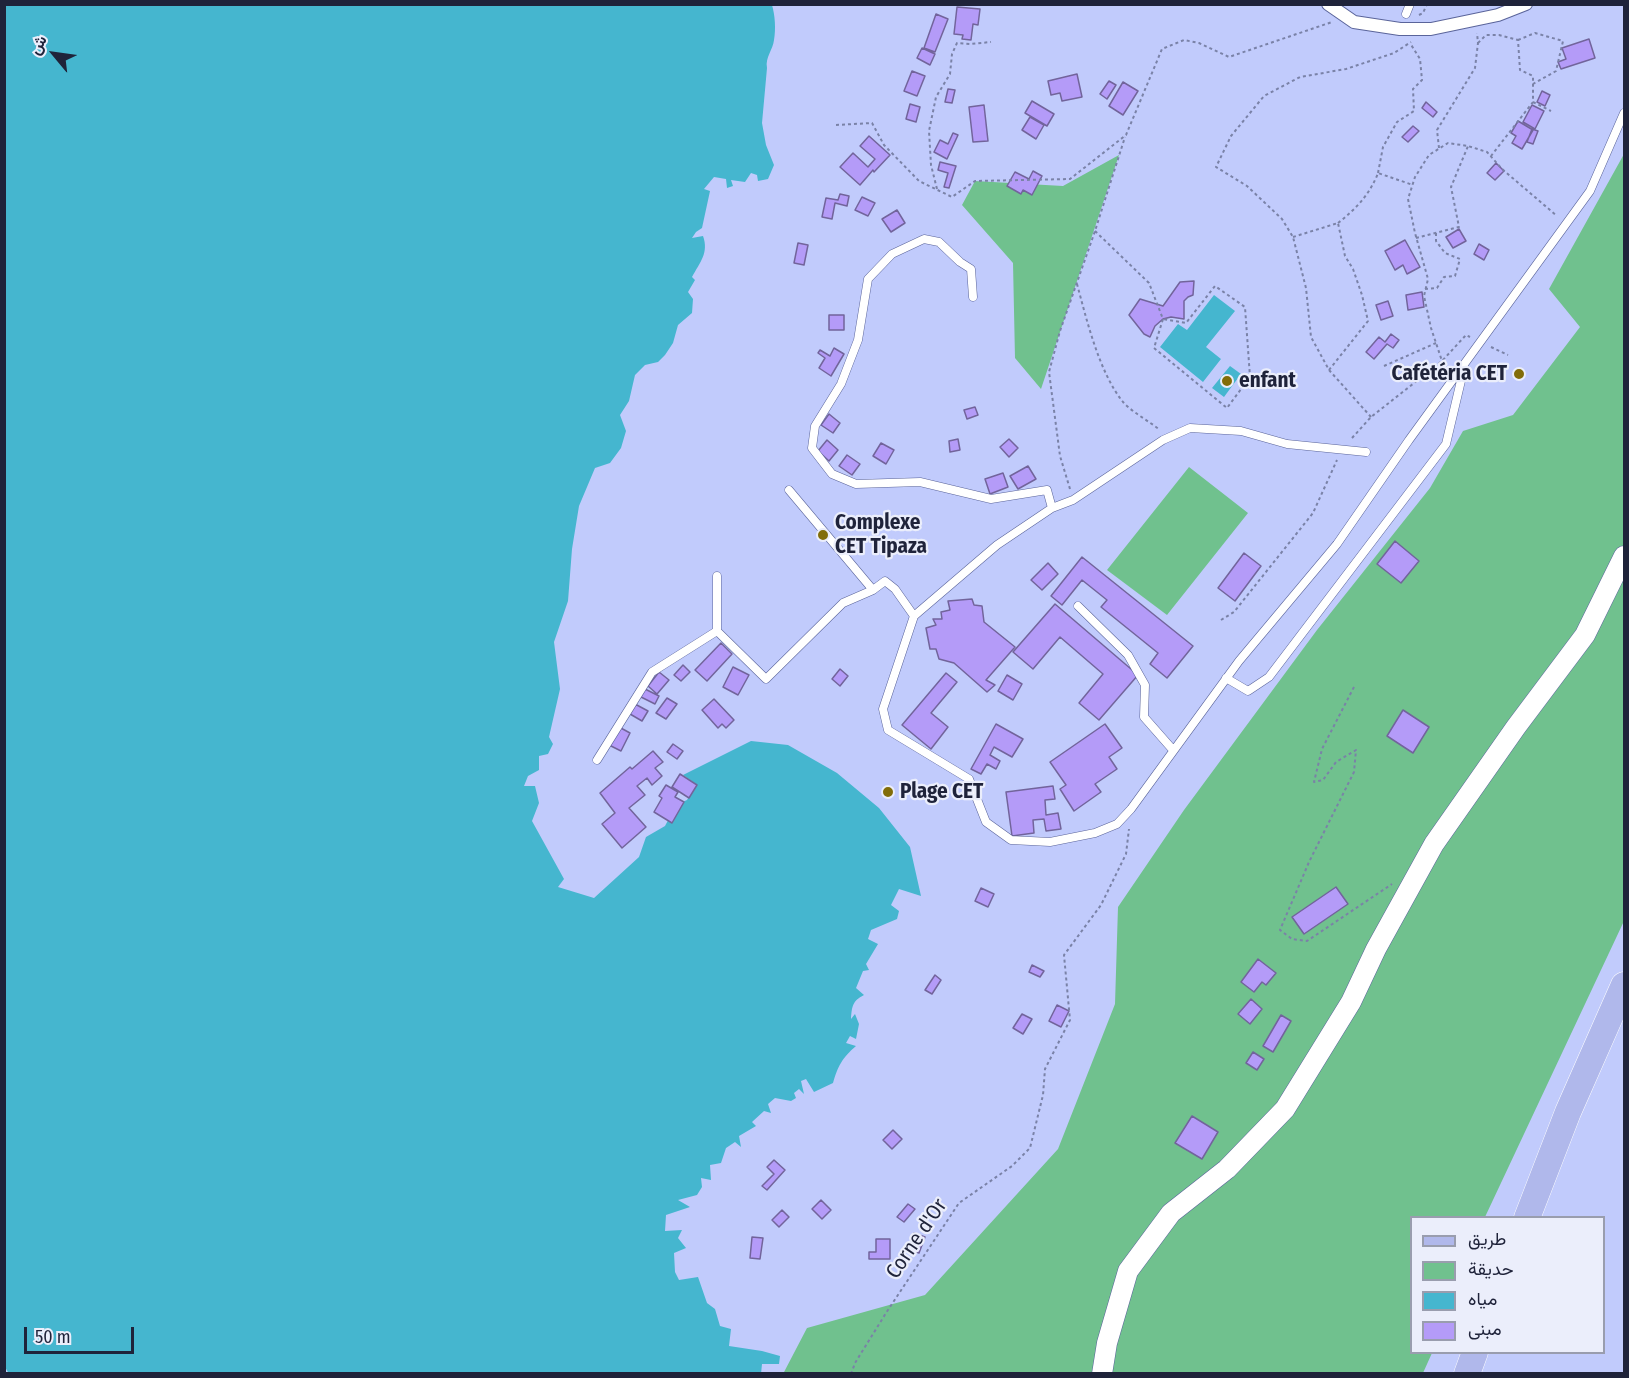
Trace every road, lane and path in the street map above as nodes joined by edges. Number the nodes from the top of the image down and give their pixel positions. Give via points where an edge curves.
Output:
1 (1328, 4) edge
2 (1410, 4) edge
3 (1526, 4) edge
4 (1406, 14) dead end
5 (1346, 17) junction
6 (1476, 20) junction
7 (1431, 28) junction
8 (1400, 29) junction
9 (1518, 40) junction
10 (991, 42) dead end
11 (1409, 43) junction
12 (1478, 43) junction
13 (1533, 84) junction
14 (1533, 102) junction
15 (1551, 111) dead end
16 (1624, 113) edge
17 (836, 125) dead end
18 (1127, 132) junction
19 (1468, 146) junction
20 (1439, 148) junction
21 (1491, 156) junction
22 (1378, 173) junction
23 (1413, 185) junction
24 (938, 189) junction
25 (1338, 223) junction
26 (1566, 224) junction
27 (1095, 231) junction
28 (1436, 233) junction
29 (1293, 237) junction
30 (1416, 238) junction
31 (1077, 283) junction
32 (1425, 289) junction
33 (973, 297) dead end
34 (1163, 319) junction
35 (1436, 342) junction
36 (1481, 342) junction
37 (1508, 355) dead end
38 (1442, 361) junction
39 (1465, 363) junction
40 (1384, 366) dead end
41 (1329, 369) junction
42 (1450, 384) junction
43 (1371, 417) junction
44 (1170, 438) junction
45 (1342, 449) junction
46 (1366, 452) dead end
47 (789, 490) dead end
48 (1073, 500) junction
49 (1052, 508) junction
50 (1624, 556) edge
51 (717, 576) dead end
52 (873, 590) junction
53 (1078, 606) dead end
54 (914, 616) junction
55 (1221, 620) dead end
56 (717, 631) junction
57 (1226, 678) junction
58 (1354, 687) dead end
59 (1173, 750) junction
60 (597, 760) dead end
61 (1131, 808) junction
62 (1396, 881) dead end
63 (1624, 985) edge
64 (1528, 1216) edge
65 (1475, 1354) edge
66 (851, 1374) edge
67 (1102, 1374) edge
68 (1467, 1374) edge

1 - 5 street
2 - 4 lane
3 - 6 street
5 - 8 street via 1354,22
5 - 18 path via 1229,57 1184,40 1162,49
6 - 7 street
6 - 12 path
7 - 8 street
7 - 11 path
8 - 11 path
9 - 12 path via 1486,35
9 - 13 path via 1520,70 1533,76
9 - 13 path via 1535,33 1563,41 1556,71
10 - 24 path via 957,43 950,74 936,97 929,131 931,165
11 - 22 path via 1420,59 1422,80 1413,89 1414,111 1397,122 1383,147
11 - 29 path via 1394,53 1346,69 1300,77 1264,96 1231,136 1216,167 1247,186 1282,219
12 - 20 path via 1475,68 1437,130
13 - 14 path
14 - 15 path
14 - 21 path
16 - 26 lane via 1590,190
17 - 24 path via 872,123 884,145 919,181
18 - 24 path via 1070,179 975,181 952,197
18 - 27 path
19 - 20 path via 1448,143
19 - 21 path
19 - 28 path via 1451,187 1459,227
20 - 23 path via 1429,155
21 - 26 path
22 - 23 path
22 - 25 path via 1372,188
23 - 30 path via 1408,199
25 - 29 path
25 - 41 path via 1368,321
26 - 36 lane
27 - 31 path
27 - 34 path via 1149,283
28 - 30 path
28 - 32 path via 1436,241 1445,253 1460,259 1455,276 1444,277 1437,288
29 - 41 path via 1306,288 1311,337
30 - 32 path via 1428,279
31 - 44 path via 1089,329 1109,380 1124,403
31 - 48 path via 1049,372 1060,456
32 - 35 path
33 - 49 lane via 971,269 939,242 924,239 892,254 868,279 858,340 841,384 815,426 812,448 832,474 856,484 920,482 991,499 1047,490
34 - 34 path via 1154,348 1227,408 1250,377 1245,307 1215,286 1186,323
35 - 38 path
35 - 40 path
36 - 37 path
36 - 38 path via 1466,335
36 - 39 lane
38 - 42 path
38 - 43 path
39 - 42 lane
39 - 57 lane via 1446,444 1269,676 1248,691
41 - 43 path
42 - 57 lane via 1337,544
43 - 45 path
44 - 45 lane via 1190,428 1241,431 1287,444
44 - 48 lane
45 - 46 lane
45 - 55 path via 1313,513 1234,612
47 - 52 lane
48 - 49 lane
49 - 54 lane via 997,545
50 - 67 street via 1585,635 1434,844 1351,1002 1284,1109 1227,1169 1171,1213 1128,1270
51 - 56 lane
52 - 54 lane via 885,581
52 - 56 lane via 843,603 766,679
53 - 59 lane via 1128,655 1146,685 1144,717
54 - 61 lane via 883,709 888,730 969,778 987,822 1011,840 1050,842 1117,825
56 - 60 lane via 652,672
57 - 59 lane
58 - 62 path via 1322,749 1314,782 1323,780 1336,762 1356,750 1354,772 1308,862 1280,930 1292,939 1307,941
59 - 61 lane
61 - 66 path, Corne d'Or via 1126,854 1101,905 1064,955 1070,1020 1045,1069 1030,1148 1012,1166 959,1203
63 - 64 main road
65 - 68 main road

